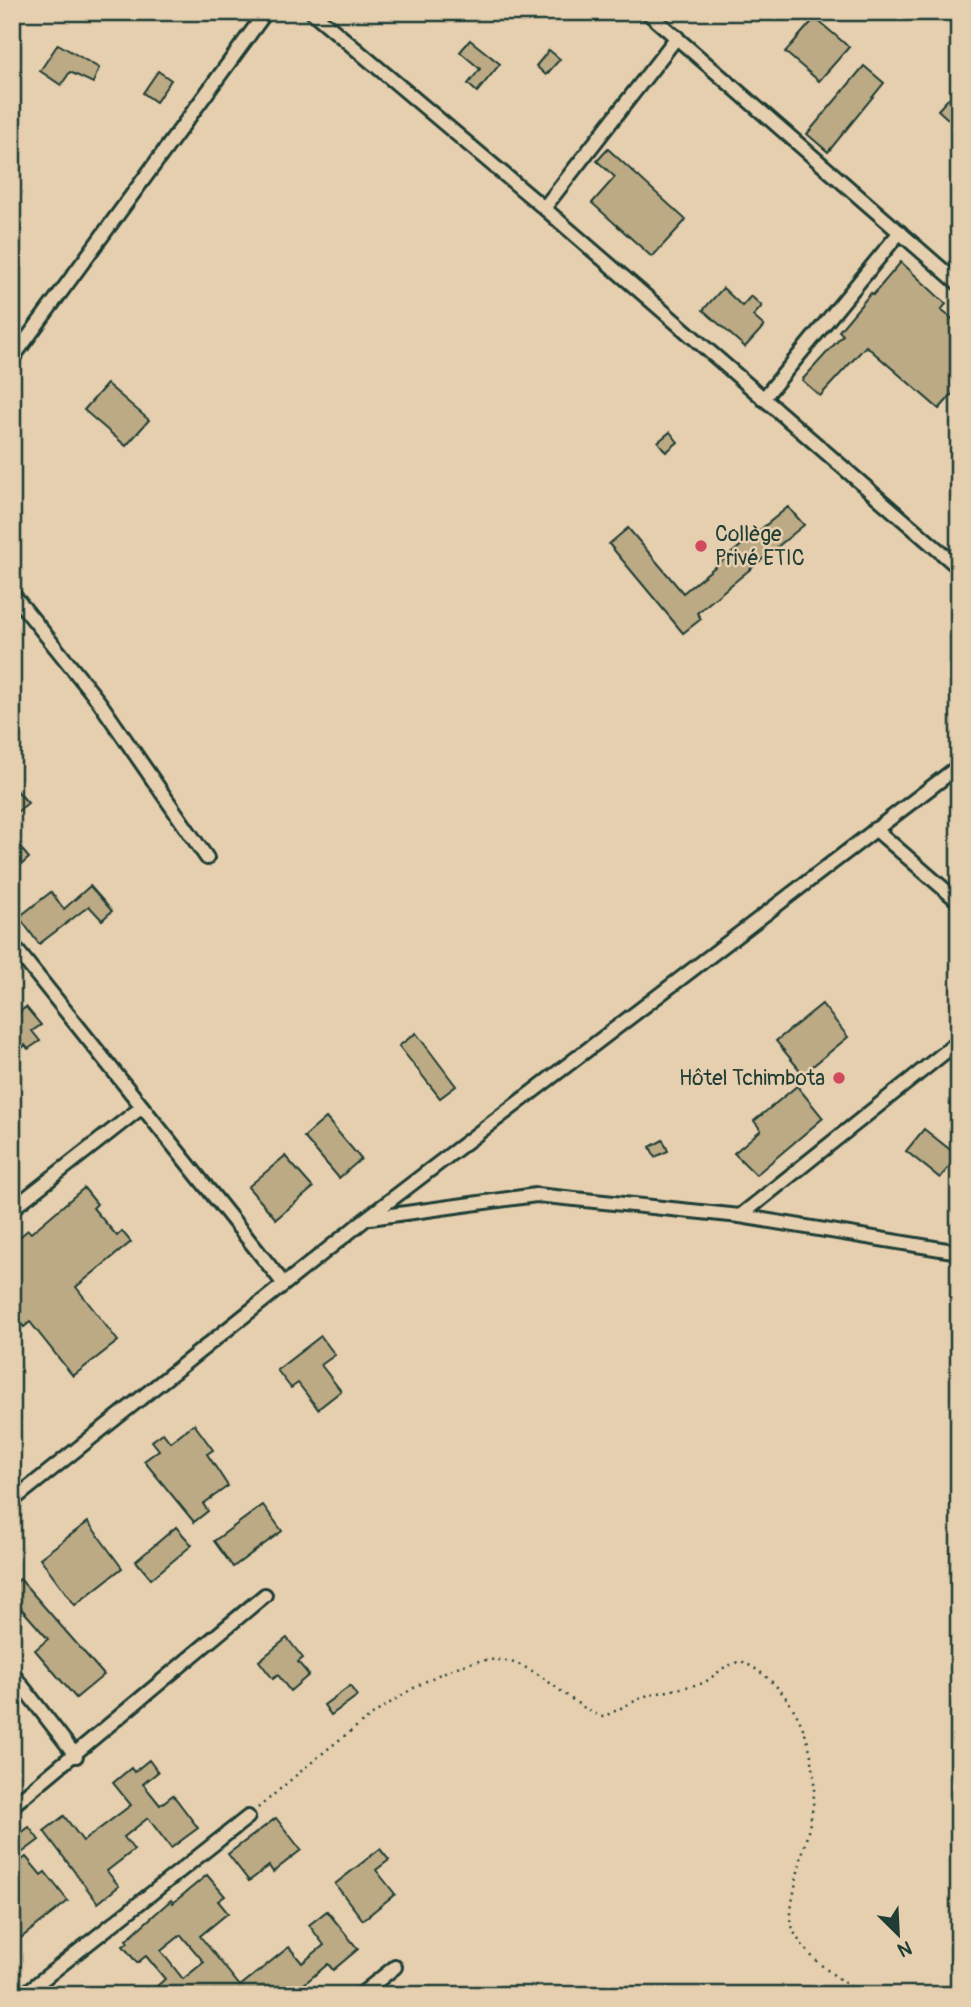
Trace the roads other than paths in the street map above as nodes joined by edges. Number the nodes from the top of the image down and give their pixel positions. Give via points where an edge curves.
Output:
1 (266, 12) edge
2 (312, 12) edge
3 (647, 12) edge
4 (677, 37) junction
5 (544, 208) junction
6 (900, 232) junction
7 (959, 284) edge
8 (12, 359) edge
9 (763, 399) junction
10 (959, 568) edge
11 (12, 593) edge
12 (959, 766) edge
13 (875, 829) junction
14 (207, 858) dead end
15 (959, 902) edge
16 (12, 944) edge
17 (959, 1041) edge
18 (142, 1107) junction
19 (12, 1209) edge
20 (740, 1216) junction
21 (367, 1218) junction
22 (959, 1252) edge
23 (284, 1284) junction
24 (12, 1501) edge
25 (265, 1595) dead end
26 (12, 1673) edge
27 (76, 1756) junction
28 (12, 1806) edge
29 (248, 1817) road end
30 (395, 1967) dead end
31 (23, 1995) edge
32 (360, 1995) edge

1 - 8 street
2 - 5 street
3 - 4 street
4 - 5 street
4 - 6 street
5 - 9 street
6 - 7 street
6 - 9 street
9 - 10 street
11 - 14 street via 100,703
12 - 13 street
13 - 15 street
13 - 21 street
16 - 18 street
17 - 20 street
18 - 19 street
18 - 23 street
20 - 21 street via 536,1195
20 - 22 street
21 - 23 street
23 - 24 street
25 - 27 street
26 - 27 street
27 - 28 street
29 - 31 street
30 - 32 street

